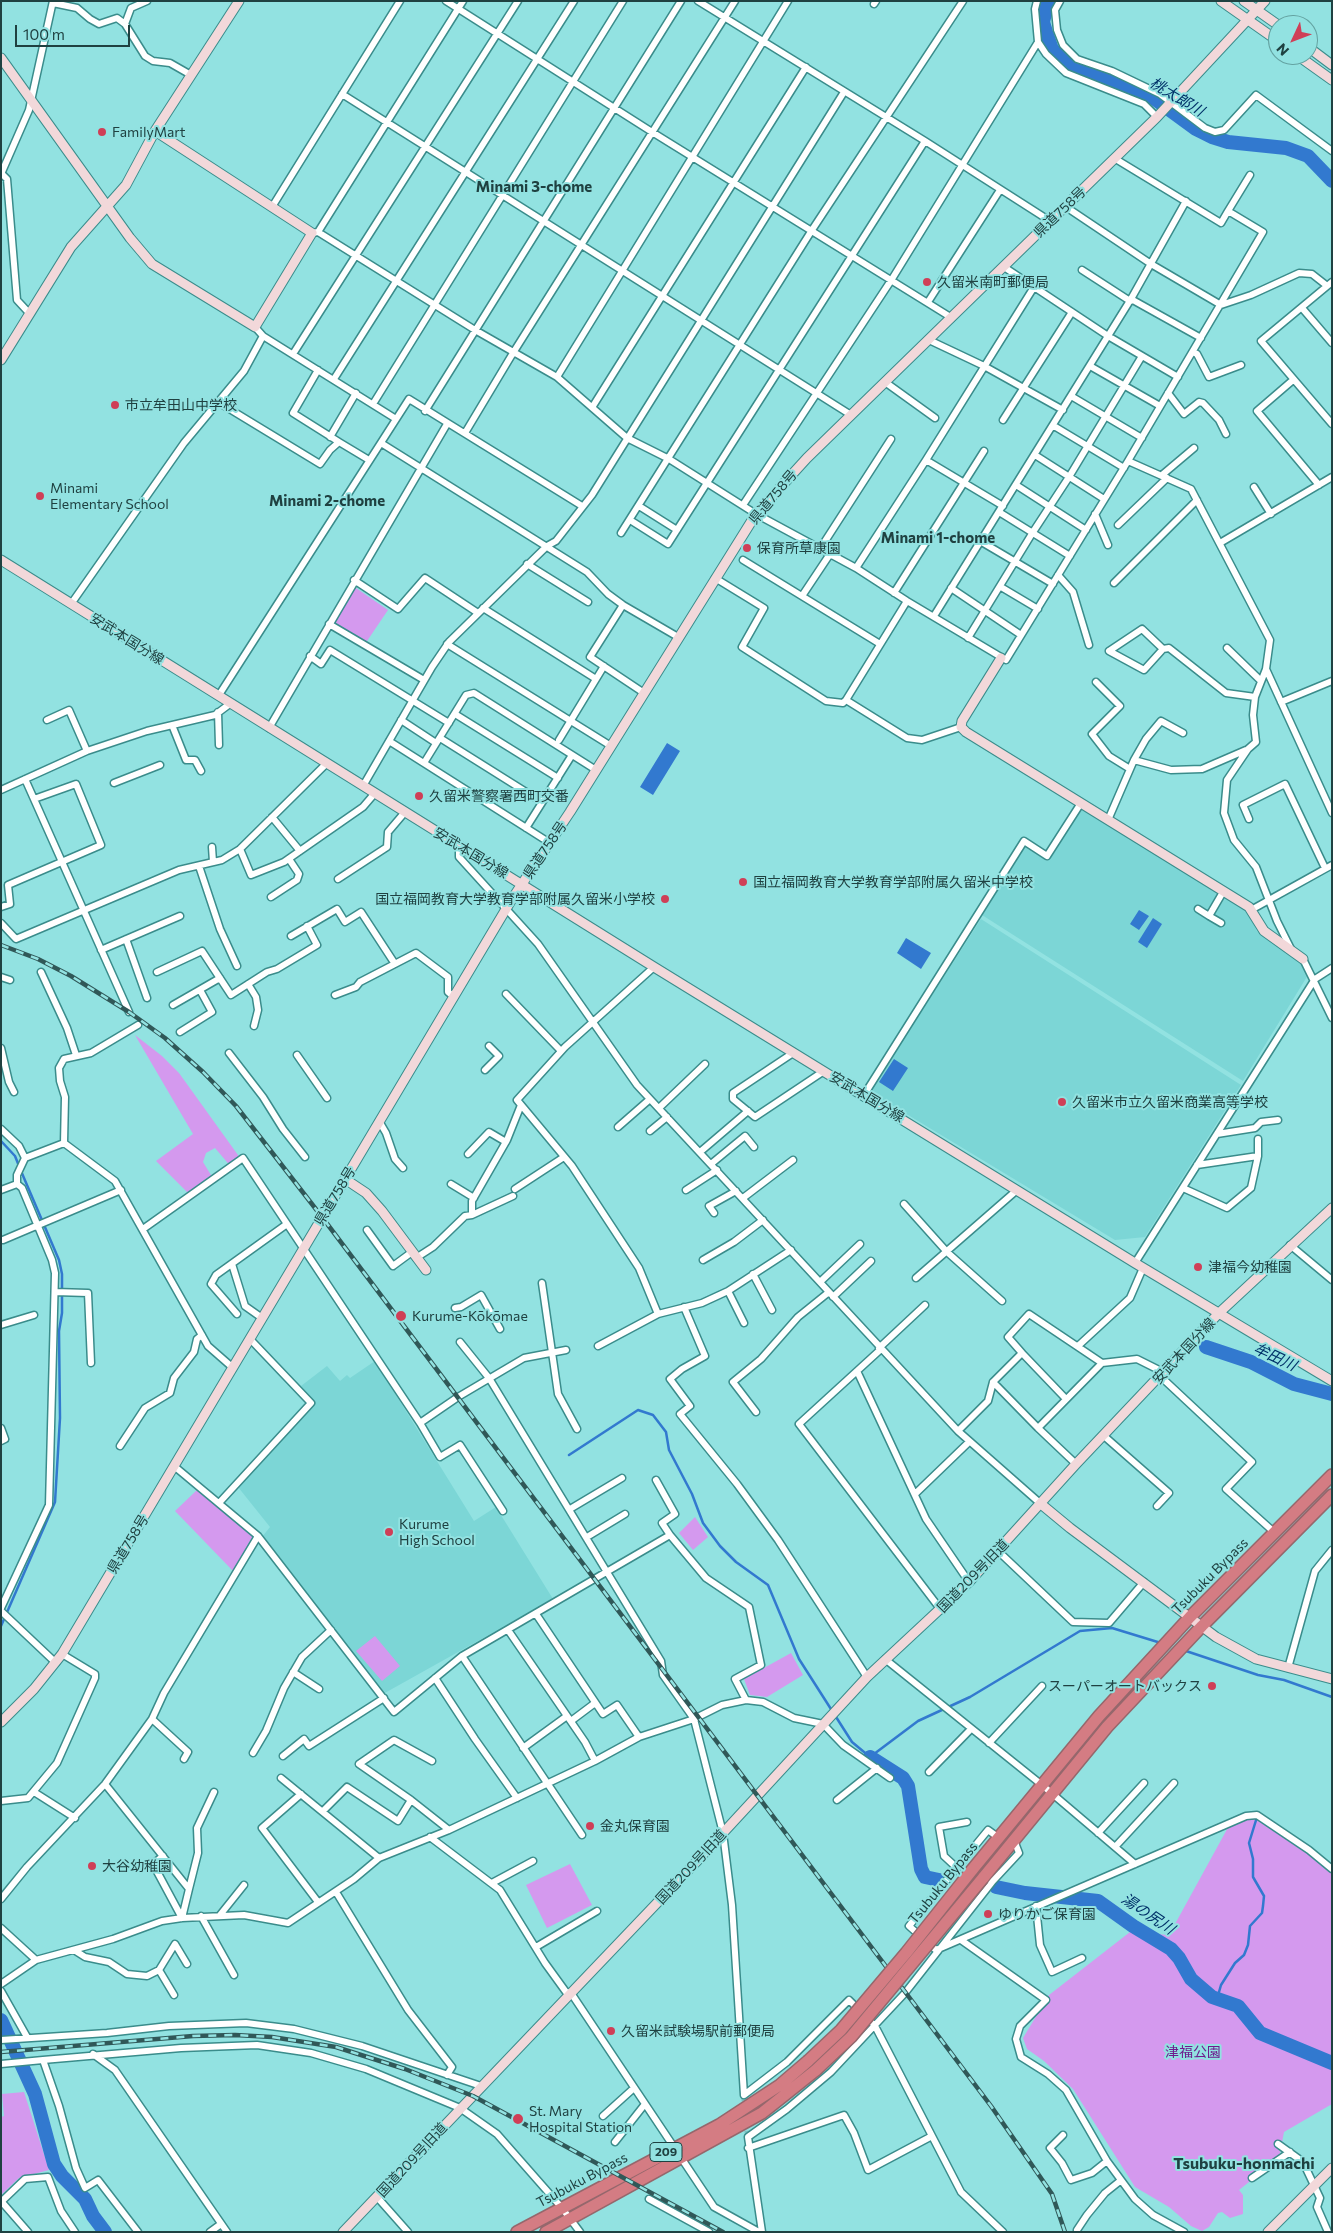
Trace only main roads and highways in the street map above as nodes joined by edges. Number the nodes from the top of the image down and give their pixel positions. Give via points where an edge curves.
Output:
1 (239, 1) edge
2 (1221, 1) edge
3 (1244, 1) edge
4 (1265, 1) edge
5 (1257, 10) junction
6 (1268, 18) edge
7 (1249, 20) junction
8 (1268, 34) edge
9 (1318, 54) edge
10 (1, 58) edge
11 (1332, 64) edge
12 (1312, 65) edge
13 (1332, 80) edge
14 (154, 132) junction
15 (108, 207) junction
16 (1, 360) edge
17 (1, 560) edge
18 (1001, 658) road end
19 (522, 884) junction
20 (1303, 958) road end
21 (346, 1179) junction
22 (1331, 1206) edge
23 (426, 1270) dead end
24 (1219, 1313) junction
25 (1332, 1381) edge
26 (1332, 1476) edge
27 (1330, 1498) edge
28 (1041, 1504) junction
29 (1190, 1616) junction
30 (1202, 1626) junction
31 (1332, 1679) edge
32 (1, 1722) edge
33 (812, 2066) junction
34 (1332, 2168) edge
35 (343, 2232) edge
36 (517, 2232) edge
37 (546, 2232) edge
38 (1268, 2232) edge

1 - 14 main road
2 - 7 main road
3 - 5 main road
4 - 5 main road, 県道758号
5 - 6 main road
5 - 7 main road, 県道758号
7 - 8 main road
7 - 19 main road, 県道758号 via 1157,117 851,415 756,514
9 - 11 main road
10 - 15 main road
12 - 13 main road
14 - 15 main road via 133,176
14 - 15 main road via 315,232 255,327 152,264
15 - 16 main road via 71,247
17 - 19 main road, 安武本国分線
18 - 20 main road via 962,721 961,727 966,732 1251,910 1264,931
19 - 21 main road, 県道758号
19 - 24 main road, 安武本国分線
21 - 23 main road via 366,1193 382,1211
21 - 32 main road, 県道758号 via 62,1654 34,1689
22 - 24 main road
24 - 25 main road
24 - 28 main road, 安武本国分線
26 - 29 highway, Tsubuku Bypass / 209
27 - 30 highway, Tsubuku Bypass / 209
28 - 29 main road
28 - 35 main road, 国道209号旧道 via 941,1610 866,1676 723,1833
29 - 30 main road
29 - 33 highway, Tsubuku Bypass / 209, bridge via 1099,1716
30 - 31 main road via 1256,1659
30 - 33 highway, Tsubuku Bypass / 209, bridge via 1107,1727 851,2038
33 - 36 highway, Tsubuku Bypass / 209 via 719,2125
33 - 37 highway, Tsubuku Bypass / 209 via 762,2113
34 - 38 main road

